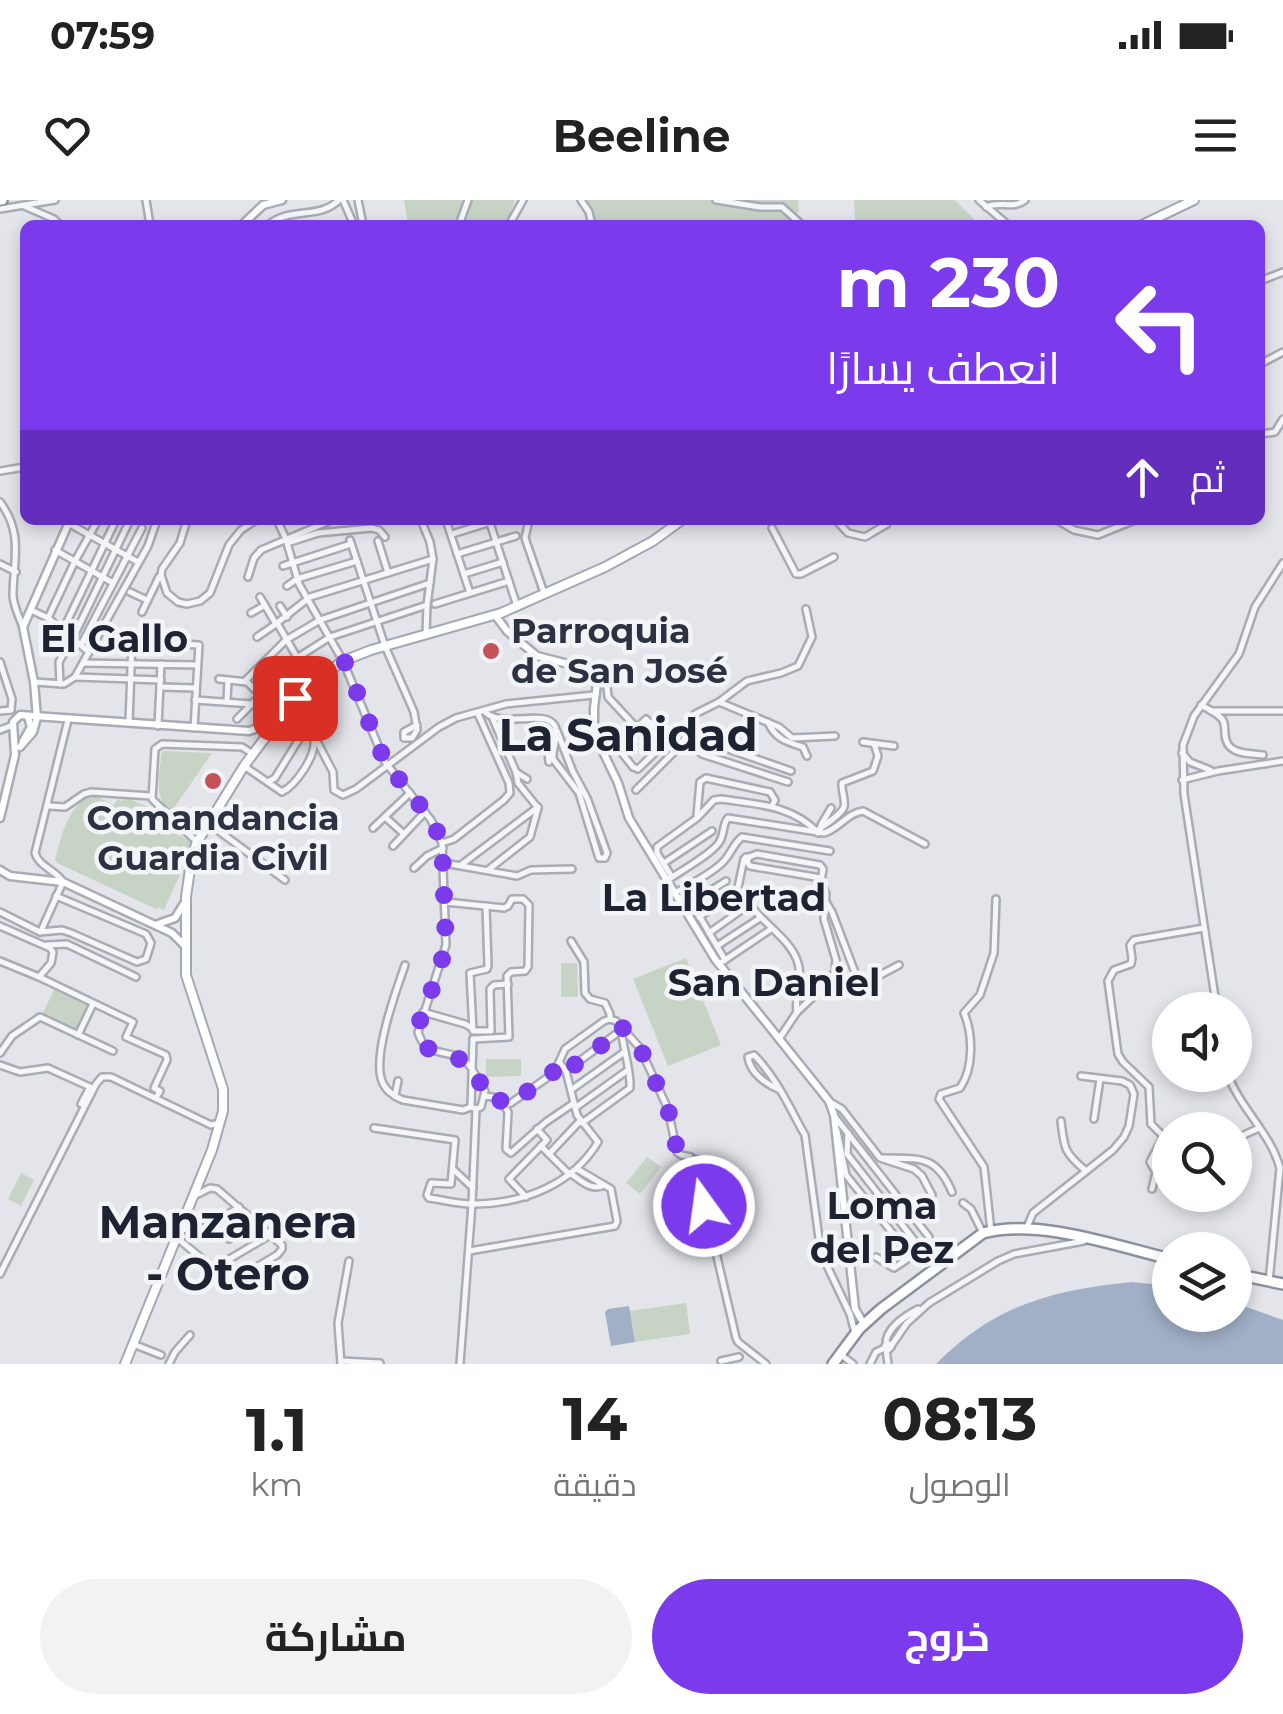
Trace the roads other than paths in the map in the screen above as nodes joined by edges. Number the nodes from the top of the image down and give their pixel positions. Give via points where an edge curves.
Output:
1 (55, 200) edge
2 (282, 200) edge
3 (341, 200) edge
4 (716, 200) edge
5 (979, 200) edge
6 (1025, 200) edge
7 (1182, 200) edge
8 (1194, 200) edge
9 (21, 205) junction
10 (986, 207) junction
11 (0, 209) edge
12 (1171, 211) junction
13 (56, 220) edge
14 (247, 220) edge
15 (276, 220) edge
16 (797, 220) edge
17 (1002, 220) edge
18 (1152, 220) edge
19 (0, 502) edge
20 (4, 514) edge
21 (68, 525) edge
22 (74, 525) edge
23 (96, 525) edge
24 (114, 525) edge
25 (128, 525) edge
26 (138, 525) edge
27 (155, 525) edge
28 (186, 525) edge
29 (248, 525) edge
30 (280, 525) edge
31 (322, 525) edge
32 (424, 525) edge
33 (448, 525) edge
34 (480, 525) edge
35 (493, 525) edge
36 (527, 525) edge
37 (674, 525) edge
38 (840, 525) edge
39 (885, 525) edge
40 (1066, 525) edge
41 (1123, 525) edge
42 (142, 528) junction
43 (772, 528) dead end
44 (451, 535) junction
45 (90, 536) junction
46 (152, 536) junction
47 (516, 536) dead end
48 (286, 542) junction
49 (496, 542) junction
50 (104, 544) junction
51 (56, 550) junction
52 (115, 550) junction
53 (457, 554) junction
54 (128, 556) junction
55 (834, 557) dead end
56 (433, 559) junction
57 (75, 561) junction
58 (357, 561) junction
59 (138, 562) junction
60 (502, 562) junction
61 (292, 563) junction
62 (0, 564) edge
63 (1283, 564) edge
64 (282, 566) dead end
65 (91, 571) junction
66 (16, 572) junction
67 (388, 573) junction
68 (161, 574) junction
69 (464, 574) junction
70 (248, 577) dead end
71 (102, 578) junction
72 (297, 579) junction
73 (363, 580) junction
74 (509, 581) junction
75 (430, 583) junction
76 (113, 584) junction
77 (287, 586) dead end
78 (130, 592) dead end
79 (470, 593) junction
80 (544, 594) junction
81 (260, 597) dead end
82 (308, 599) junction
83 (148, 600) junction
84 (370, 602) junction
85 (435, 604) dead end
86 (265, 605) junction
87 (427, 605) junction
88 (280, 606) dead end
89 (517, 606) junction
90 (806, 608) dead end
91 (29, 609) junction
92 (142, 612) dead end
93 (251, 613) dead end
94 (495, 615) junction
95 (287, 616) junction
96 (48, 618) junction
97 (320, 620) junction
98 (376, 621) junction
99 (276, 624) junction
100 (22, 627) junction
101 (63, 630) junction
102 (426, 634) junction
103 (257, 637) dead end
104 (330, 637) junction
105 (73, 638) junction
106 (286, 640) junction
107 (80, 644) junction
108 (386, 646) junction
109 (90, 652) junction
110 (297, 658) junction
111 (344, 660) junction
112 (0, 662) edge
113 (83, 663) junction
114 (132, 664) junction
115 (161, 664) junction
116 (197, 665) junction
117 (75, 677) junction
118 (131, 679) junction
119 (219, 679) dead end
120 (598, 679) junction
121 (228, 680) junction
122 (245, 681) junction
123 (34, 682) junction
124 (312, 682) junction
125 (60, 684) junction
126 (160, 684) junction
127 (195, 688) junction
128 (260, 694) junction
129 (594, 696) junction
130 (195, 700) junction
131 (227, 702) junction
132 (719, 702) junction
133 (252, 704) junction
134 (1202, 705) junction
135 (36, 708) junction
136 (10, 710) junction
137 (0, 711) edge
138 (1211, 711) junction
139 (1283, 711) edge
140 (482, 713) junction
141 (17, 716) junction
142 (27, 716) junction
143 (279, 718) junction
144 (492, 719) junction
145 (68, 720) junction
146 (237, 720) dead end
147 (36, 721) junction
148 (768, 722) junction
149 (129, 724) junction
150 (417, 724) dead end
151 (158, 726) junction
152 (14, 727) junction
153 (636, 727) junction
154 (194, 728) junction
155 (0, 730) edge
156 (27, 731) junction
157 (252, 731) junction
158 (557, 731) junction
159 (312, 732) junction
160 (835, 736) dead end
161 (668, 739) junction
162 (555, 740) junction
163 (262, 742) junction
164 (863, 742) dead end
165 (686, 744) junction
166 (874, 744) junction
167 (894, 746) dead end
168 (657, 750) junction
169 (18, 751) junction
170 (1182, 753) junction
171 (253, 754) junction
172 (1262, 755) dead end
173 (807, 756) dead end
174 (1283, 760) edge
175 (549, 762) dead end
176 (244, 766) junction
177 (388, 766) junction
178 (1198, 767) junction
179 (1182, 770) junction
180 (791, 771) dead end
181 (1218, 771) junction
182 (516, 772) junction
183 (527, 779) dead end
184 (1182, 780) junction
185 (265, 781) junction
186 (788, 782) dead end
187 (636, 790) dead end
188 (410, 793) junction
189 (151, 796) junction
190 (48, 805) junction
191 (538, 806) junction
192 (771, 808) junction
193 (831, 808) dead end
194 (425, 812) junction
195 (385, 816) junction
196 (0, 818) edge
197 (698, 818) junction
198 (208, 822) junction
199 (589, 822) junction
200 (580, 824) dead end
201 (373, 828) dead end
202 (712, 831) dead end
203 (818, 831) junction
204 (404, 834) junction
205 (197, 842) junction
206 (925, 844) dead end
207 (442, 845) junction
208 (394, 846) dead end
209 (830, 851) dead end
210 (749, 856) junction
211 (444, 863) junction
212 (664, 864) junction
213 (460, 866) junction
214 (414, 868) dead end
215 (572, 868) dead end
216 (0, 870) edge
217 (488, 871) junction
218 (16, 877) junction
219 (821, 878) junction
220 (669, 879) junction
221 (285, 880) dead end
222 (726, 880) dead end
223 (0, 881) edge
224 (62, 882) junction
225 (683, 888) junction
226 (736, 892) junction
227 (674, 893) junction
228 (56, 896) junction
229 (186, 896) junction
230 (996, 899) dead end
231 (825, 901) junction
232 (446, 902) junction
233 (692, 903) junction
234 (486, 906) junction
235 (748, 906) junction
236 (0, 912) edge
237 (699, 916) junction
238 (760, 918) junction
239 (152, 923) junction
240 (0, 926) edge
241 (1204, 928) junction
242 (771, 929) junction
243 (40, 932) junction
244 (71, 933) junction
245 (708, 933) junction
246 (571, 941) dead end
247 (67, 944) junction
248 (44, 946) junction
249 (186, 946) junction
250 (716, 946) junction
251 (0, 960) edge
252 (722, 962) junction
253 (405, 965) dead end
254 (899, 966) dead end
255 (136, 977) dead end
256 (39, 978) junction
257 (508, 984) junction
258 (1214, 992) edge
259 (94, 1004) junction
260 (423, 1012) junction
261 (798, 1012) junction
262 (610, 1019) junction
263 (621, 1029) junction
264 (492, 1034) junction
265 (78, 1035) junction
266 (473, 1035) junction
267 (779, 1040) junction
268 (113, 1051) dead end
269 (623, 1052) junction
270 (0, 1054) edge
271 (560, 1063) junction
272 (0, 1064) edge
273 (628, 1070) junction
274 (474, 1071) junction
275 (566, 1071) junction
276 (1081, 1076) dead end
277 (1100, 1079) junction
278 (398, 1081) dead end
279 (477, 1087) junction
280 (571, 1090) junction
281 (780, 1090) junction
282 (1236, 1092) edge
283 (394, 1096) junction
284 (484, 1096) junction
285 (156, 1097) junction
286 (502, 1102) junction
287 (830, 1102) junction
288 (85, 1106) junction
289 (574, 1106) junction
290 (474, 1108) junction
291 (834, 1115) junction
292 (1094, 1119) dead end
293 (1062, 1121) dead end
294 (212, 1122) junction
295 (581, 1122) junction
296 (1152, 1123) edge
297 (374, 1128) dead end
298 (1259, 1128) junction
299 (537, 1129) junction
300 (835, 1129) junction
301 (1252, 1132) edge
302 (848, 1133) junction
303 (541, 1146) junction
304 (549, 1154) junction
305 (880, 1158) junction
306 (454, 1170) junction
307 (1086, 1171) junction
308 (572, 1172) junction
309 (473, 1188) junction
310 (952, 1192) dead end
311 (932, 1195) dead end
312 (194, 1196) junction
313 (526, 1197) junction
314 (964, 1203) dead end
315 (472, 1204) junction
316 (239, 1207) junction
317 (258, 1222) junction
318 (181, 1228) junction
319 (1027, 1230) junction
320 (987, 1232) junction
321 (1058, 1232) junction
322 (272, 1234) junction
323 (177, 1238) junction
324 (229, 1239) dead end
325 (1092, 1239) junction
326 (1058, 1245) junction
327 (921, 1249) junction
328 (468, 1251) junction
329 (1152, 1254) edge
330 (876, 1256) dead end
331 (909, 1258) junction
332 (349, 1261) dead end
333 (839, 1266) dead end
334 (829, 1272) junction
335 (0, 1274) edge
336 (1252, 1278) edge
337 (236, 1279) dead end
338 (1269, 1282) junction
339 (1283, 1284) edge
340 (864, 1324) junction
341 (855, 1334) junction
342 (190, 1335) dead end
343 (134, 1344) junction
344 (888, 1347) junction
345 (840, 1354) junction
346 (160, 1356) dead end
347 (739, 1356) dead end
348 (721, 1361) dead end
349 (341, 1362) edge
350 (380, 1363) edge
351 (125, 1364) edge
352 (169, 1364) edge
353 (460, 1364) edge
354 (766, 1364) edge
355 (833, 1364) edge
356 (854, 1364) edge
357 (870, 1364) edge
358 (890, 1364) edge

1 - 9 street
2 - 14 main road via 263,205
3 - 15 street via 327,210
4 - 16 street via 782,207
5 - 10 street
6 - 10 street
7 - 12 main road
8 - 12 main road
9 - 11 street
9 - 13 street
10 - 17 street
12 - 18 main road
19 - 20 street
20 - 66 street via 16,541
21 - 51 main road
22 - 45 street
23 - 45 street
24 - 50 street
25 - 52 street
26 - 42 street
27 - 46 street
28 - 68 street
29 - 68 street via 232,539 204,599 178,602 164,589
30 - 48 street
31 - 48 street
32 - 56 street
33 - 44 street
34 - 44 street
35 - 49 street
36 - 80 street via 525,538
37 - 80 main road
38 - 39 street via 865,536
40 - 41 street via 1098,535
42 - 46 street
42 - 54 street
43 - 55 street via 796,574
44 - 53 street
45 - 50 street
45 - 57 street
46 - 59 street
47 - 49 street
48 - 61 street
48 - 67 street via 378,530
48 - 70 street via 258,552
49 - 53 street
49 - 60 street
50 - 52 street
50 - 65 street
51 - 57 street
51 - 91 main road
52 - 54 street
52 - 71 street
53 - 69 street
54 - 59 street
54 - 76 street
56 - 67 street
56 - 75 street
57 - 65 street
57 - 96 street
58 - 61 street via 351,542
58 - 72 street
58 - 73 street
59 - 109 street
60 - 69 street
60 - 74 street
61 - 64 street
61 - 72 street
62 - 66 street
63 - 134 street via 1258,602 1239,654
65 - 71 street
65 - 101 street
66 - 100 street via 13,598
67 - 73 street
68 - 83 street
69 - 79 street
71 - 76 street
71 - 105 street
72 - 77 street
72 - 82 street
73 - 82 street
73 - 84 street
74 - 79 street
74 - 89 street
75 - 84 street
75 - 87 street
76 - 107 street
78 - 83 street
79 - 85 street
80 - 89 main road
81 - 86 street
82 - 95 street
82 - 97 street
83 - 92 street
84 - 97 street
84 - 98 street
86 - 93 street
86 - 99 street
87 - 98 street
87 - 102 street
88 - 95 street
89 - 94 main road
90 - 132 street via 812,637 798,666 746,681
91 - 96 street
91 - 100 main road
94 - 102 main road
94 - 120 main road via 536,656 592,670
95 - 99 street
96 - 101 street
97 - 104 street
97 - 106 street
98 - 104 street
98 - 108 street
99 - 103 street
99 - 106 street
100 - 123 main road
101 - 105 street
102 - 108 main road
104 - 110 street
104 - 111 street
105 - 107 street
105 - 125 street via 58,666
106 - 110 street
106 - 122 street
107 - 109 street
108 - 111 main road
108 - 150 street
109 - 113 street
110 - 124 street
110 - 128 street
111 - 124 main road
111 - 177 street
112 - 136 street
113 - 114 street
113 - 117 street
114 - 115 street
114 - 116 street via 132,642 199,644
114 - 118 street
115 - 116 street
115 - 126 street
116 - 127 street
117 - 118 street
117 - 125 street
118 - 126 street
118 - 149 street
119 - 121 street
120 - 129 main road
120 - 153 street
121 - 122 street
121 - 131 street
122 - 128 street
123 - 125 street
123 - 135 main road
124 - 143 main road
126 - 127 street
126 - 151 street
127 - 130 street
128 - 133 street
128 - 143 street
129 - 140 street via 513,703
129 - 220 main road via 596,737 629,818
130 - 131 street
130 - 154 street
131 - 133 street
132 - 148 street
132 - 165 street via 692,717
133 - 146 street
134 - 138 street
134 - 170 street
135 - 142 main road
135 - 147 main road
136 - 137 street
136 - 141 street
138 - 139 street
138 - 172 street via 1223,721 1230,748
140 - 144 street
140 - 177 street via 447,722
140 - 207 street via 510,792
141 - 142 main road
141 - 152 main road
142 - 147 main road
142 - 156 main road
143 - 157 main road
143 - 163 main road
144 - 158 street via 542,718
144 - 182 street
145 - 147 main road
145 - 149 main road
145 - 190 street
147 - 156 main road
147 - 169 main road
148 - 160 street via 792,738
148 - 173 street
149 - 151 main road
151 - 154 main road
152 - 155 street
152 - 156 main road
152 - 169 main road
153 - 161 street via 646,718
153 - 168 street
153 - 168 street via 618,748 633,767
154 - 157 main road
156 - 169 main road
157 - 163 main road
158 - 162 street
158 - 199 street via 605,858 598,855
159 - 177 street via 340,795
159 - 185 street via 304,731 272,781
159 - 185 street via 314,752 289,789 282,792
161 - 165 street
161 - 168 street
162 - 175 street
162 - 199 street via 553,759 579,794
163 - 171 main road
164 - 166 street
165 - 180 street via 708,742
165 - 186 street
165 - 187 street
166 - 167 street
166 - 203 street via 874,771 842,784 844,807
169 - 196 main road
170 - 178 street
170 - 179 street
171 - 176 main road
171 - 189 street via 242,747 160,745
174 - 181 street
176 - 185 street
176 - 198 main road
177 - 188 street
178 - 179 street
178 - 181 street
179 - 184 street
181 - 184 street
182 - 183 street
182 - 191 street
184 - 241 street
188 - 194 street
188 - 195 street
189 - 190 street via 92,792 66,807
189 - 205 street
190 - 224 street via 35,856
191 - 213 street
191 - 217 street via 530,837
192 - 197 street via 720,799
192 - 197 street via 770,792 706,778 698,790
192 - 203 street
193 - 203 street
194 - 204 street
194 - 207 street
195 - 201 street
195 - 204 street
197 - 212 street via 660,845 656,851
198 - 205 main road
198 - 221 street
199 - 200 street
202 - 212 street
203 - 206 street via 863,811
203 - 220 street via 728,818 719,844
204 - 208 street
205 - 229 main road
207 - 211 street
207 - 214 street
209 - 225 street via 742,836 728,858
210 - 219 street via 750,866
210 - 219 street via 821,866
210 - 226 street
211 - 213 street
211 - 232 street
212 - 220 street
213 - 217 street
215 - 217 street via 517,876
216 - 218 main road
218 - 223 main road
218 - 224 main road
219 - 231 street
220 - 227 main road
222 - 233 street
224 - 228 street
224 - 239 main road
225 - 227 street
225 - 233 street
226 - 235 street
226 - 237 street
227 - 252 main road
228 - 243 street
228 - 244 street via 146,934 150,942 146,959 138,962
229 - 239 main road via 175,918
229 - 249 main road
230 - 320 street via 994,953 980,995 964,1013 966,1076 960,1088 939,1099 984,1167
231 - 254 street via 859,983
231 - 261 street via 835,971
232 - 234 street
232 - 260 street via 446,946
233 - 237 street
234 - 257 street via 506,908 512,898 530,905 528,967 509,974
234 - 266 street via 488,968 470,974
235 - 238 street
235 - 245 street
236 - 243 street
237 - 245 street
238 - 242 street
238 - 250 street
239 - 249 main road
240 - 248 street
241 - 258 street
241 - 296 street via 1134,940 1130,964 1109,976 1118,1054 1149,1088
242 - 252 street
242 - 261 street via 799,965
243 - 244 street
244 - 247 street
245 - 250 street
246 - 262 street via 584,962 585,993 605,1004
247 - 248 street
247 - 255 street
248 - 256 street via 52,960
249 - 294 main road via 188,984 223,1089
250 - 252 street
251 - 256 street
252 - 267 main road
253 - 283 street via 380,1072
256 - 259 street
257 - 264 street via 490,989
257 - 264 street via 510,1035
259 - 265 street
259 - 285 street via 132,1022 126,1037 167,1056
260 - 266 street via 468,1025
260 - 274 street via 422,1044
261 - 267 street
262 - 263 street
262 - 271 street via 569,1046
263 - 269 street
263 - 275 street
263 - 354 street via 640,1048 668,1109 678,1154 696,1162 736,1338
264 - 266 street
265 - 268 street
265 - 270 street via 40,1017 12,1036
266 - 274 street
267 - 287 main road
269 - 273 street
269 - 280 street
271 - 275 street
271 - 286 street via 511,1103
272 - 288 street via 20,1072 48,1068 90,1087
273 - 289 street
273 - 295 street via 628,1091
274 - 279 street
275 - 280 street
276 - 277 street
277 - 292 street
277 - 307 street via 1125,1082 1134,1097 1124,1137
278 - 283 street
279 - 284 street
279 - 290 street
280 - 289 street
281 - 281 street via 757,1057 748,1057 759,1077
281 - 334 street via 805,1135
282 - 298 street
283 - 290 street
284 - 286 street
284 - 290 street
285 - 288 street via 102,1078
285 - 294 street
286 - 299 street via 508,1152
287 - 291 main road
287 - 305 street
288 - 335 street
289 - 295 street
289 - 299 street
290 - 309 street
291 - 300 main road
291 - 302 street
293 - 307 street via 1065,1150
294 - 312 main road via 216,1136
295 - 304 street
295 - 308 street via 598,1142
297 - 306 street via 455,1140
298 - 301 street
298 - 338 street via 1280,1168
299 - 303 street via 547,1139
300 - 331 street via 846,1175
300 - 340 main road via 855,1310
302 - 327 street via 847,1154
302 - 327 street via 929,1237
303 - 304 street
303 - 313 street via 510,1178
304 - 308 street
305 - 310 street via 930,1162
305 - 311 street via 914,1169
306 - 309 street
306 - 315 street via 451,1184 430,1182 427,1196
307 - 319 street via 1033,1214
308 - 313 street
308 - 328 street via 613,1192 615,1226
309 - 315 street
312 - 316 street via 214,1188
312 - 318 main road
313 - 315 street
314 - 320 street
315 - 328 street
316 - 317 street
316 - 318 street via 200,1230
317 - 322 street
317 - 324 street
318 - 323 main road
319 - 320 highway
319 - 321 highway
320 - 340 highway
321 - 325 highway
321 - 326 street
322 - 323 street via 216,1267
322 - 337 street via 280,1252
323 - 343 main road
325 - 326 street
325 - 329 highway
326 - 344 street via 998,1261 913,1311 887,1334
327 - 331 street
328 - 353 street
330 - 331 street via 894,1268
332 - 349 street via 338,1322
333 - 334 street
334 - 341 street
336 - 338 highway
338 - 339 highway
340 - 341 highway
341 - 345 highway
342 - 352 street
343 - 346 street
343 - 351 main road
344 - 357 street
344 - 358 street
345 - 355 highway
345 - 356 street
347 - 348 street
349 - 350 street

